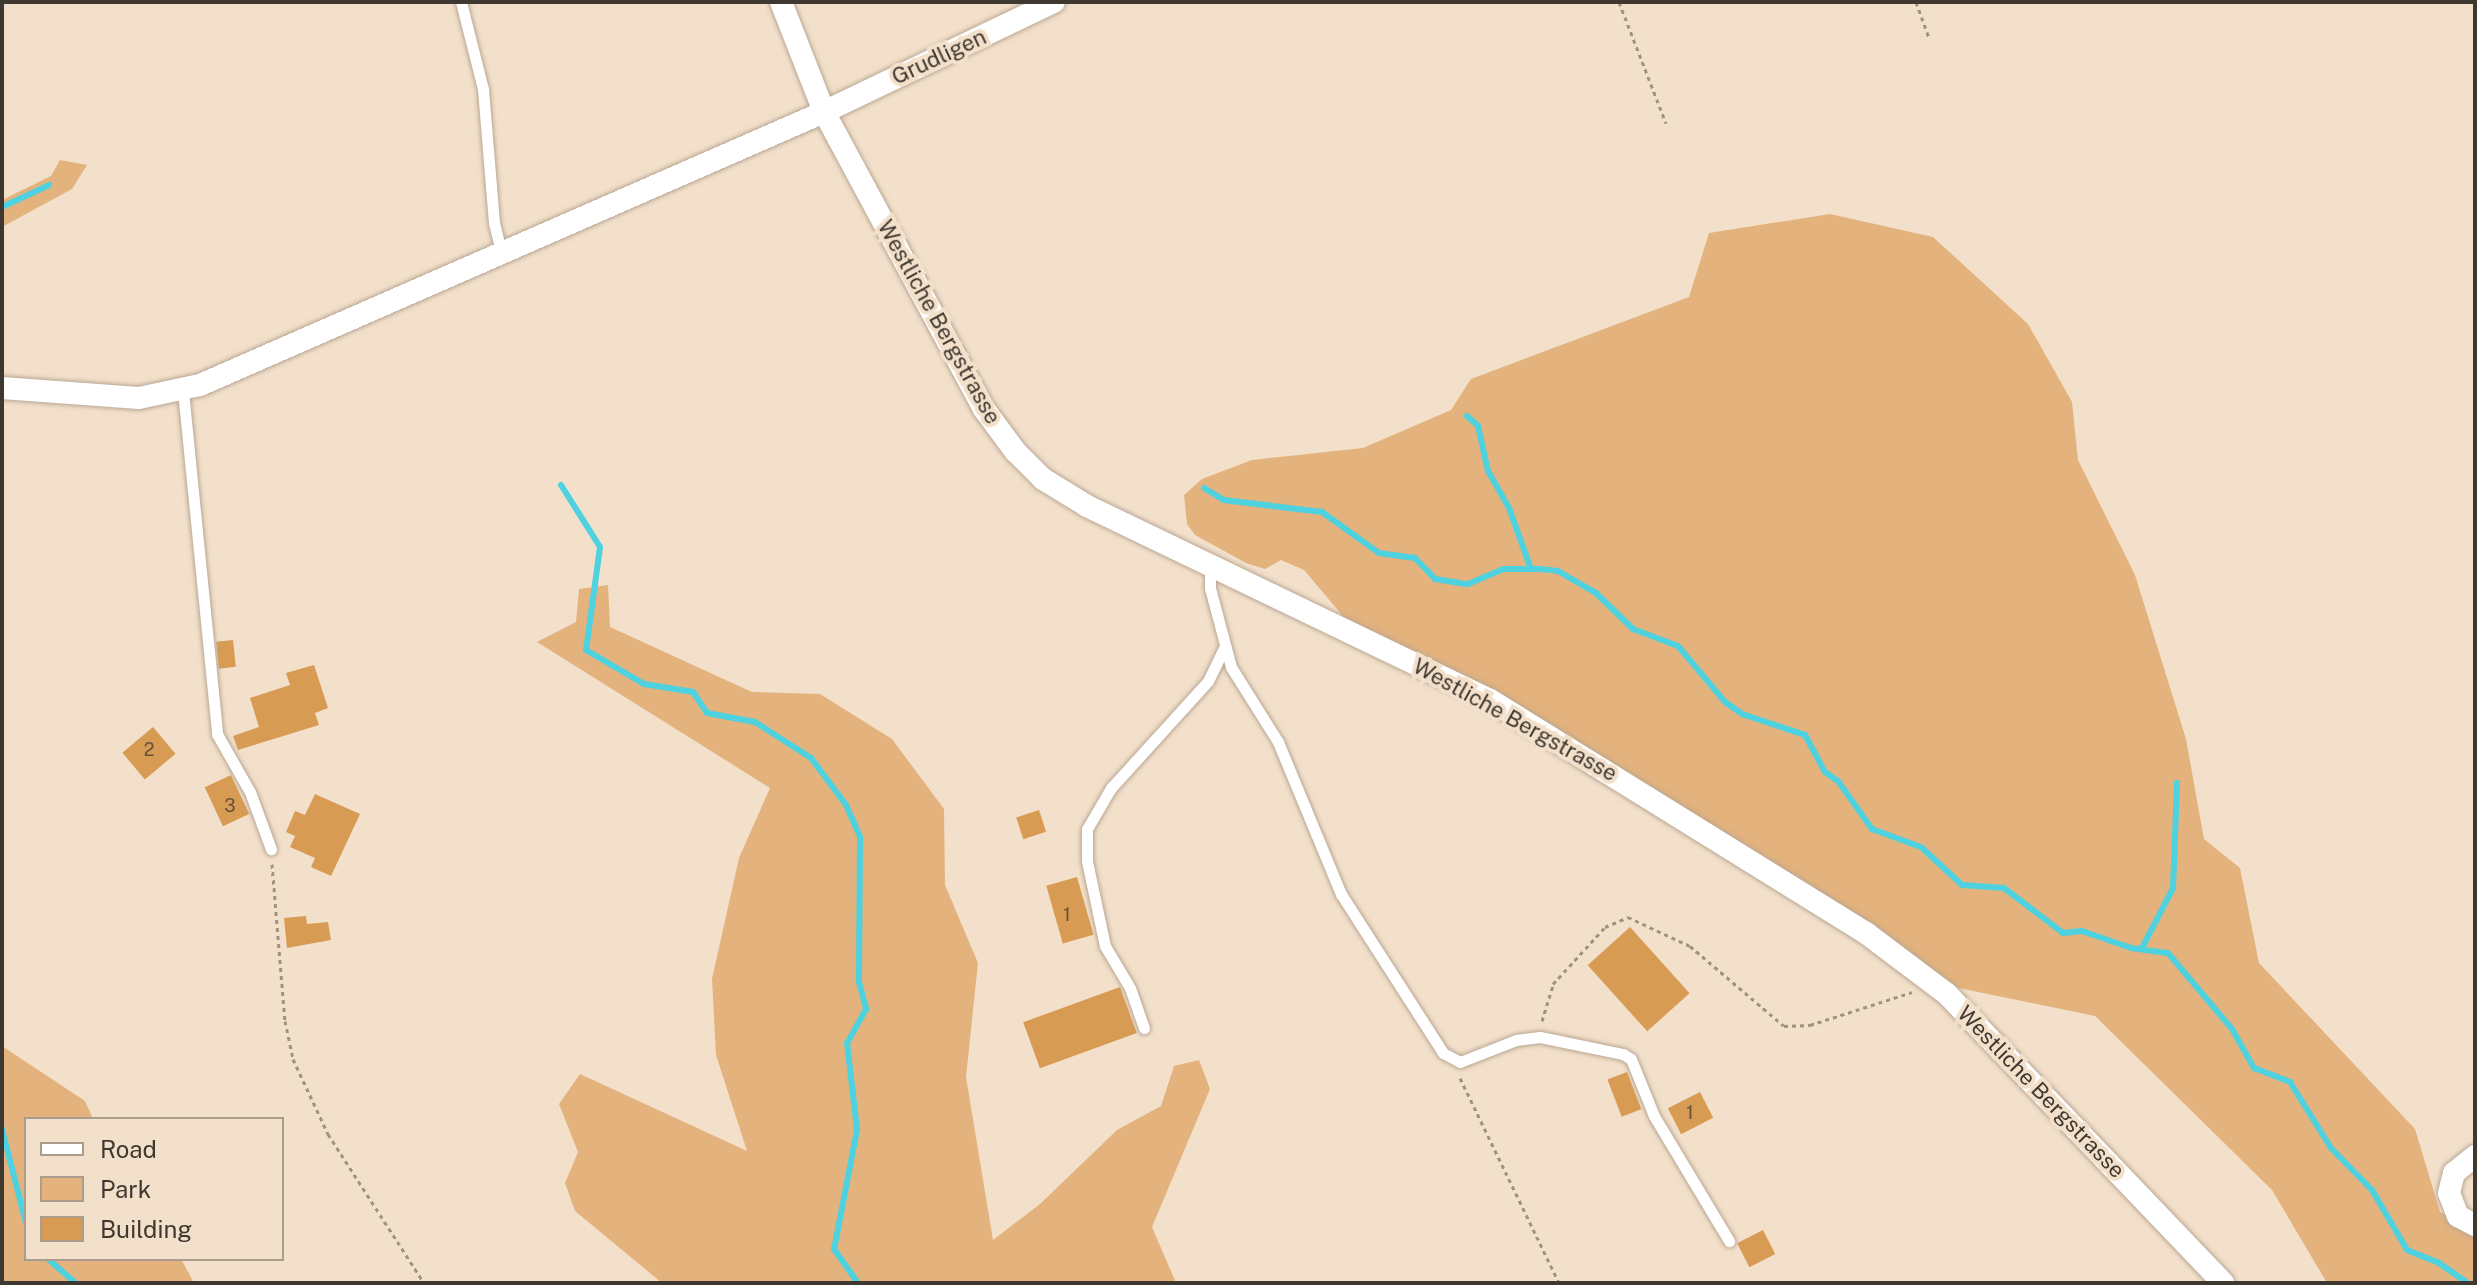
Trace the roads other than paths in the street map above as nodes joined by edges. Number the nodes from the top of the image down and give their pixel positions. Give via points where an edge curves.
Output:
1 (461, 2) edge
2 (781, 2) edge
3 (1054, 2) edge
4 (824, 112) junction
5 (502, 254) junction
6 (2, 388) edge
7 (183, 391) junction
8 (1210, 566) junction
9 (1225, 648) junction
10 (271, 849) road end
11 (1144, 1028) dead end
12 (2475, 1156) edge
13 (2475, 1225) edge
14 (1729, 1241) dead end
15 (2223, 1283) edge

1 - 5 lane via 483,89 494,223
2 - 4 street, Westliche Bergstrasse
3 - 4 street, Grudligen
4 - 5 street, Grudligen
4 - 8 street, Westliche Bergstrasse via 984,409 1015,451 1043,479 1087,506
5 - 7 street, Grudligen
6 - 7 street, Grudligen via 126,398
7 - 10 lane via 217,734 250,792
8 - 9 lane
8 - 15 street, Westliche Bergstrasse via 1490,700 1866,933 1931,981
9 - 11 lane via 1208,681 1111,788 1087,829 1087,861 1105,946 1130,988
9 - 14 lane via 1231,667 1278,742 1341,894 1443,1053 1460,1062 1516,1040 1540,1037 1606,1048 1631,1059 1654,1116
12 - 13 street via 2454,1173 2449,1193 2458,1216

